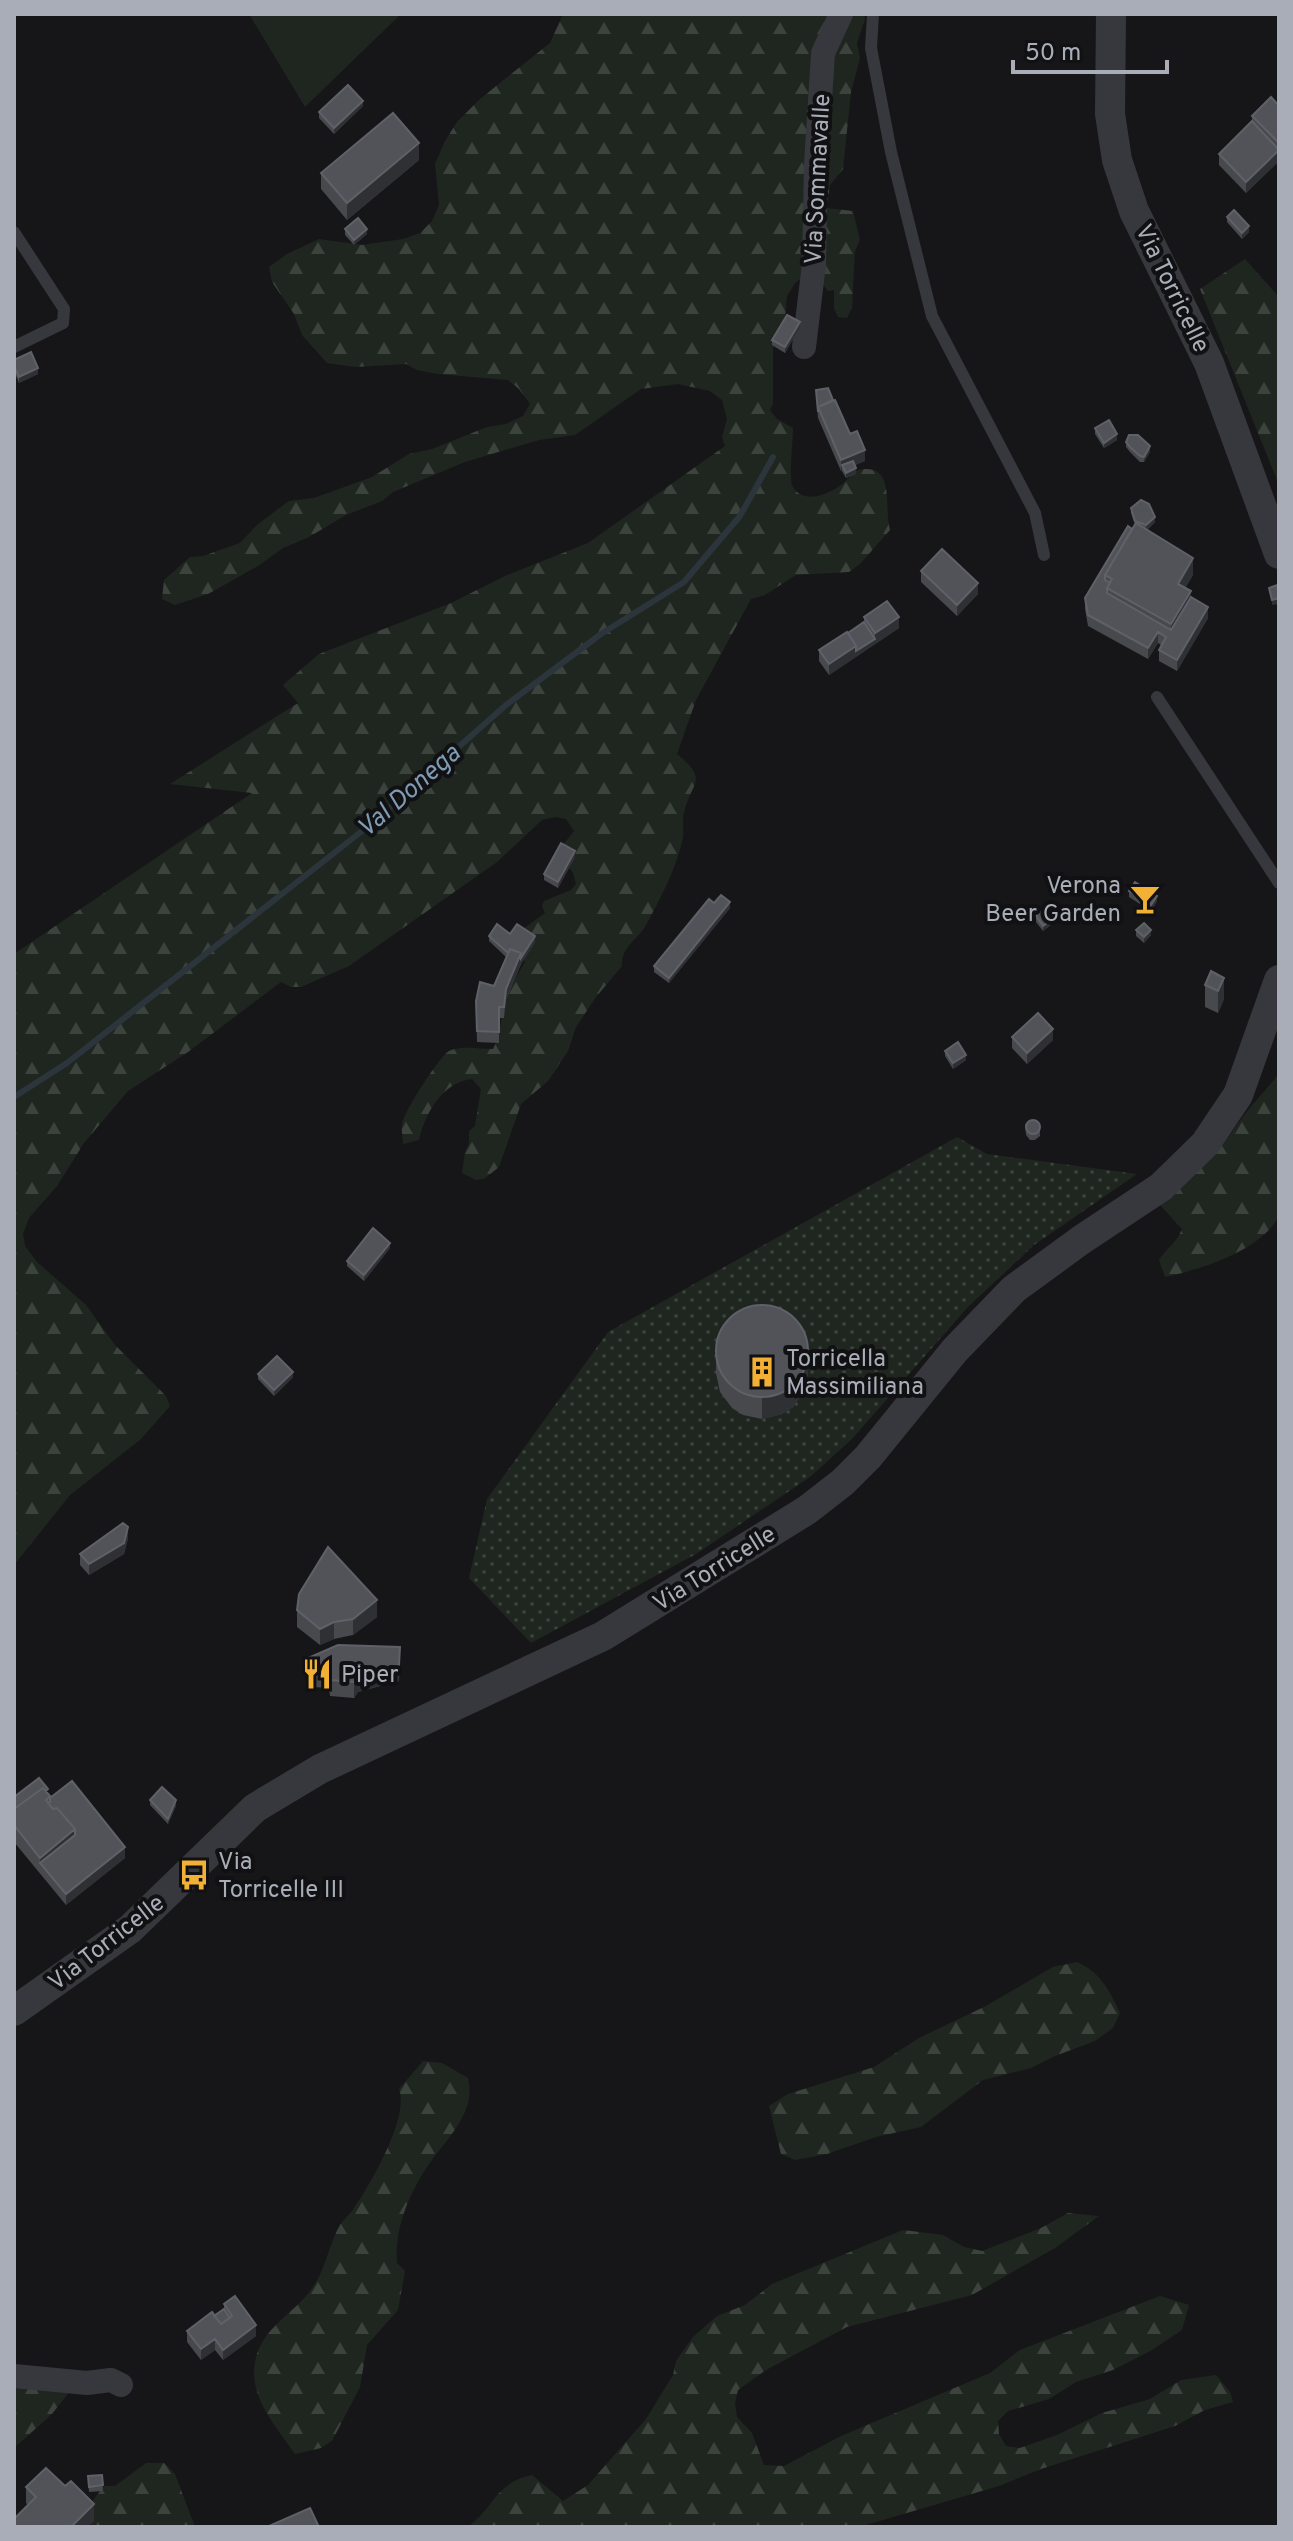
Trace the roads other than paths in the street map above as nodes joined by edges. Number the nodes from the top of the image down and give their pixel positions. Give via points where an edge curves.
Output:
1 (841, 14) edge
2 (873, 14) edge
3 (1111, 14) edge
4 (14, 232) edge
5 (14, 347) edge
6 (804, 347) dead end
7 (1279, 554) edge
8 (1044, 555) dead end
9 (1157, 697) dead end
10 (1279, 883) edge
11 (1279, 980) edge
12 (14, 2011) edge
13 (14, 2376) edge
14 (121, 2385) dead end

1 - 6 street, Via Sommavalle via 823,53 814,264
2 - 8 lane via 871,48 888,137 932,316 1035,513
3 - 7 street, Via Torricelle via 1110,114 1117,160 1134,211 1209,363
4 - 5 lane via 64,309 63,323
9 - 10 lane
11 - 12 street, Via Torricelle via 1238,1095 1205,1144 1161,1187 1014,1289 843,1482 603,1636 320,1769 255,1808 130,1929
13 - 14 street via 111,2380

